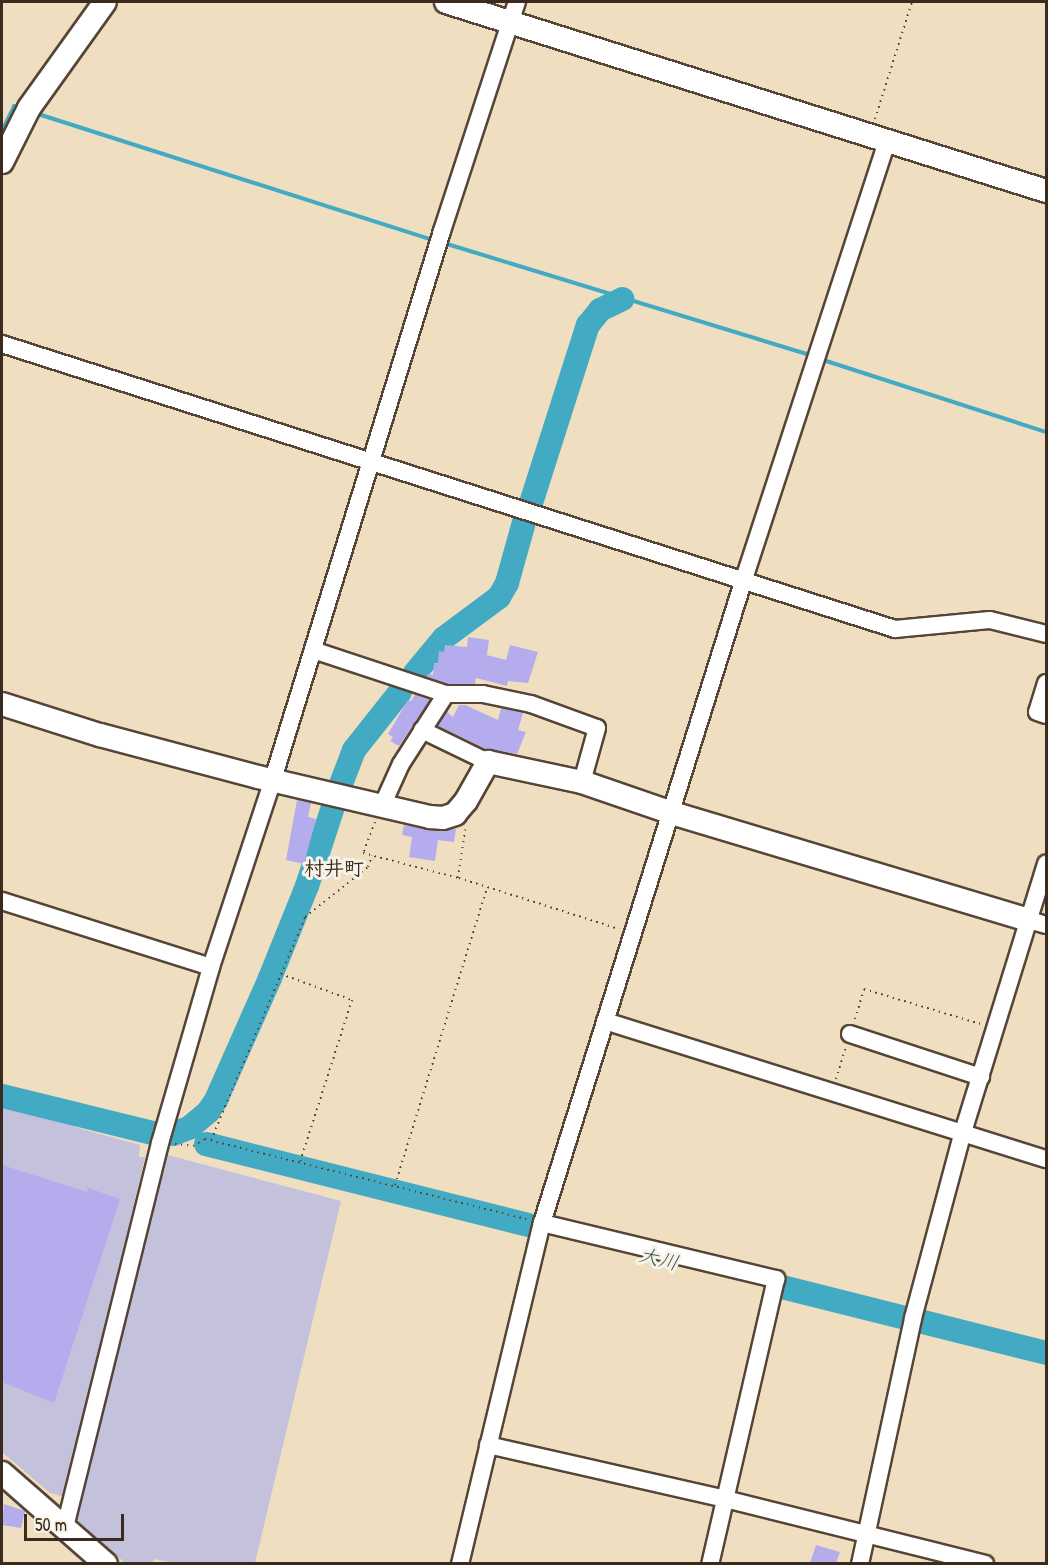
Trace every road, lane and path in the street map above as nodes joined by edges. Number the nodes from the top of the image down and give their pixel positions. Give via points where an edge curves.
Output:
1 (105, 2) edge
2 (446, 2) edge
3 (912, 2) edge
4 (514, 11) edge
5 (879, 136) junction
6 (2, 162) edge
7 (1047, 190) edge
8 (2, 344) edge
9 (371, 461) junction
10 (744, 579) junction
11 (1047, 633) edge
12 (313, 650) junction
13 (1047, 683) edge
14 (446, 694) junction
15 (2, 704) edge
16 (1047, 715) edge
17 (422, 730) junction
18 (488, 762) junction
19 (273, 779) junction
20 (582, 782) junction
21 (382, 806) junction
22 (672, 813) junction
23 (444, 818) junction
24 (372, 856) junction
25 (1047, 864) edge
26 (458, 878) junction
27 (487, 887) junction
28 (2, 901) edge
29 (1038, 923) edge
30 (633, 934) junction
31 (211, 967) junction
32 (281, 974) junction
33 (605, 1021) junction
34 (996, 1028) junction
35 (850, 1034) junction
36 (981, 1077) junction
37 (833, 1090) junction
38 (963, 1132) junction
39 (211, 1140) junction
40 (160, 1143) junction
41 (1047, 1159) edge
42 (300, 1162) junction
43 (394, 1186) junction
44 (542, 1223) junction
45 (488, 1445) junction
46 (2, 1473) edge
47 (725, 1499) junction
48 (65, 1527) junction
49 (867, 1533) junction
50 (963, 1561) edge
51 (106, 1563) edge
52 (460, 1563) edge
53 (710, 1563) edge
54 (860, 1563) edge
55 (985, 1563) edge

1 - 6 street via 29,108
2 - 4 street
3 - 5 path
4 - 5 street
4 - 9 street
5 - 7 street
5 - 10 street via 816,356
8 - 9 street
9 - 10 street
9 - 12 street
10 - 11 street via 895,629 990,620
10 - 22 street
12 - 14 street
12 - 19 street
13 - 16 street via 1037,712
14 - 17 street
14 - 20 street via 483,694 531,704 597,728
15 - 19 street via 100,735
17 - 18 street
17 - 21 street
18 - 20 street
18 - 23 street via 466,801 455,814
19 - 21 street
19 - 31 street
20 - 22 street
21 - 23 street
21 - 24 path via 363,853
22 - 29 street
22 - 30 street
23 - 26 path via 465,826
24 - 26 path
24 - 32 path via 368,867 305,917
25 - 29 street
26 - 27 path
27 - 30 path
27 - 43 path
28 - 31 street
29 - 34 street
30 - 33 street
31 - 40 street
32 - 39 path
32 - 42 path via 352,1000
33 - 37 street
33 - 44 street
34 - 35 path via 864,989
34 - 36 street
35 - 36 street
35 - 37 path
36 - 38 street
37 - 38 street
38 - 41 street
38 - 49 street via 913,1318
39 - 40 path via 193,1146
39 - 42 path
40 - 48 street
42 - 43 path
43 - 44 path
44 - 45 street
44 - 47 street via 776,1279
45 - 47 street
45 - 52 street
46 - 48 street
47 - 49 street
47 - 53 street
48 - 51 street
49 - 50 street
49 - 54 street
50 - 55 street

